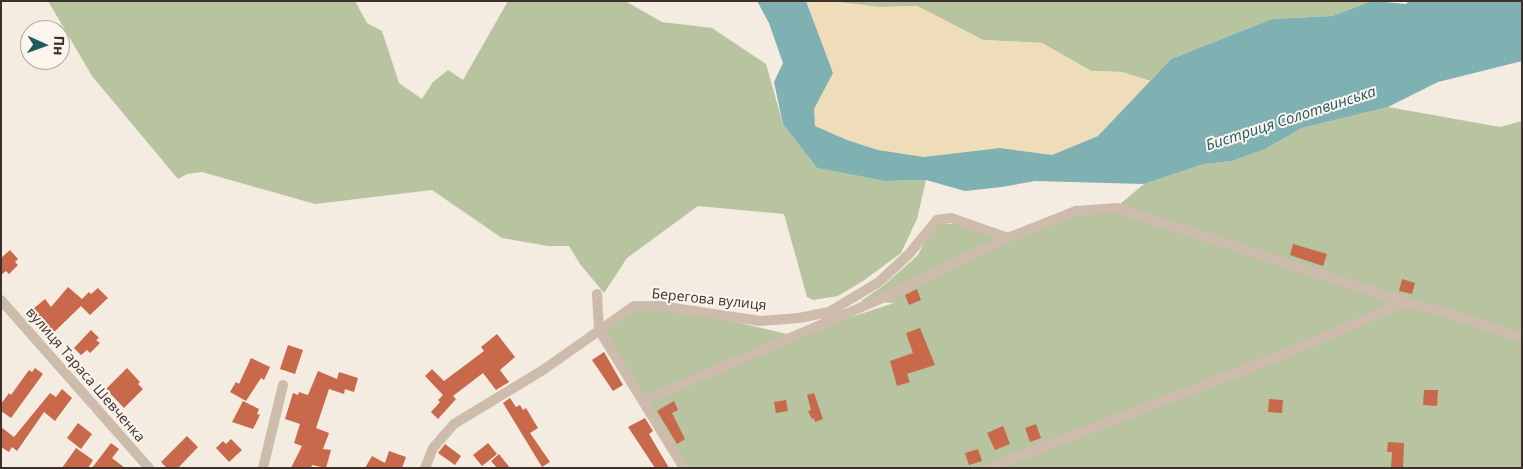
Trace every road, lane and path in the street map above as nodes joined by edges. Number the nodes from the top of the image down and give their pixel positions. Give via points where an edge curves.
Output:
1 (1008, 238) junction
2 (597, 294) dead end
3 (1, 300) edge
4 (1405, 302) junction
5 (599, 330) junction
6 (1522, 338) edge
7 (283, 385) dead end
8 (644, 400) junction
9 (149, 468) edge
10 (263, 468) edge
11 (425, 468) edge
12 (684, 468) edge
13 (989, 468) edge

1 - 4 street via 1076,211 1117,208
1 - 5 street, Берегова вулиця via 943,218 937,220 909,254 879,282 829,312 760,321 660,306 634,306
1 - 8 street via 885,297
2 - 5 street
3 - 9 street, вулиця Тараса Шевченка
4 - 6 street
4 - 13 street via 1290,352
5 - 8 street
5 - 11 street, Берегова вулиця via 543,370 454,424 433,448
7 - 10 street
8 - 12 street

